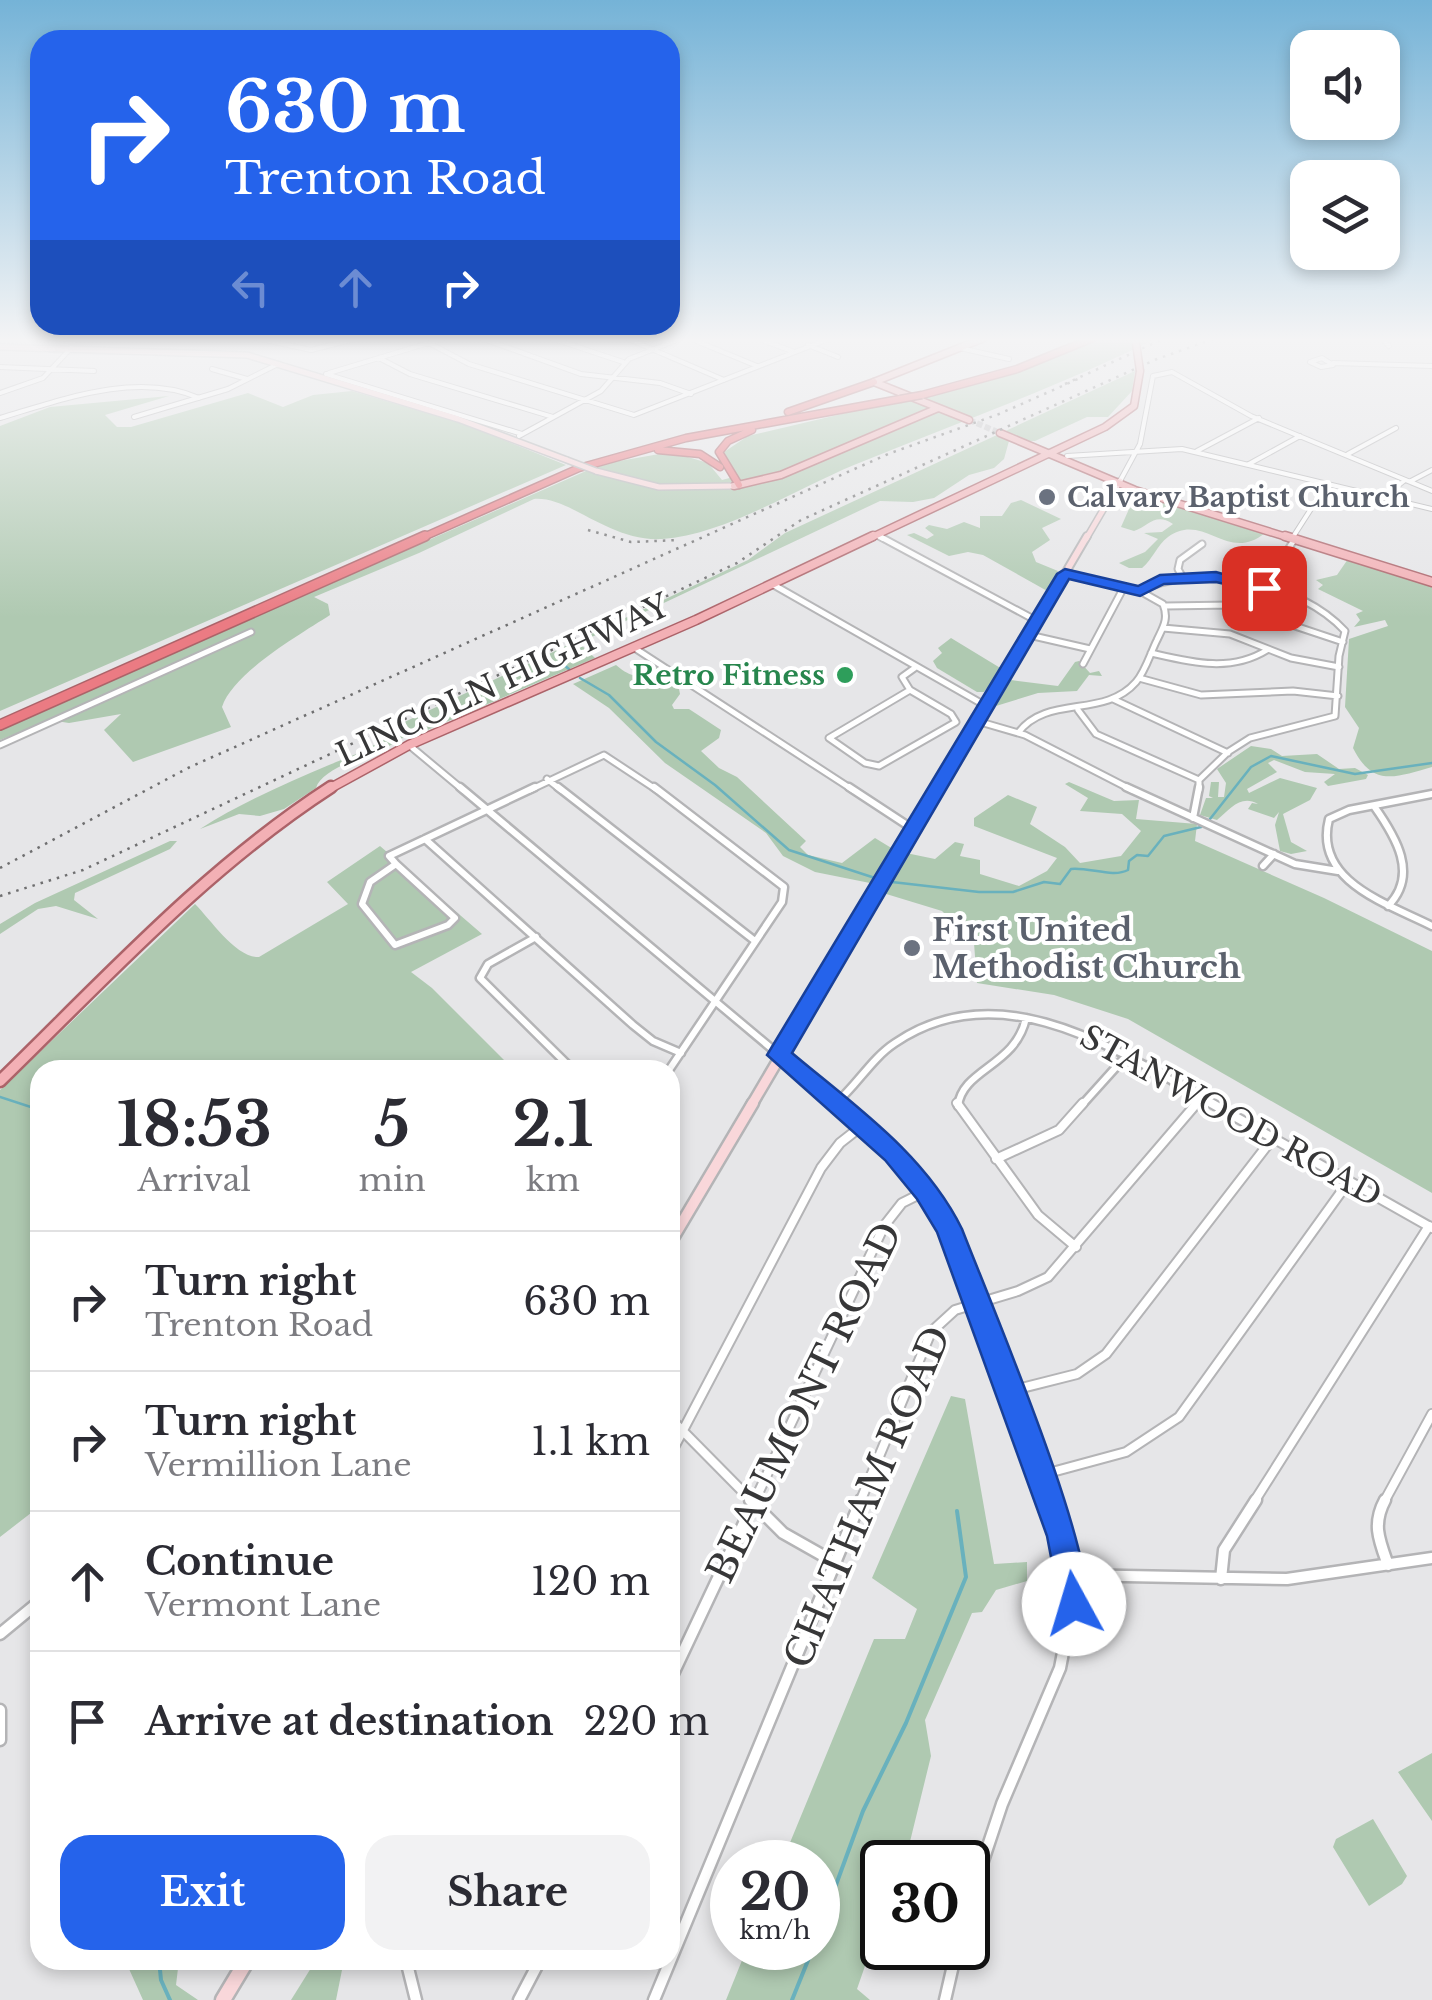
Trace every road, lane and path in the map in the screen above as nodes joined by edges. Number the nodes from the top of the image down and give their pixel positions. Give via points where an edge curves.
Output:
1 (492, 431) edge
2 (512, 431) edge
3 (527, 431) edge
4 (703, 431) edge
5 (705, 431) edge
6 (723, 431) edge
7 (752, 431) edge
8 (883, 431) edge
9 (1087, 431) edge
10 (1142, 431) edge
11 (1235, 431) edge
12 (1290, 431) edge
13 (1390, 431) edge
14 (696, 433) junction
15 (522, 434) junction
16 (1000, 434) tunnel mouth
17 (1301, 436) junction
18 (513, 439) junction
19 (1022, 443) junction
20 (1061, 445) junction
21 (1139, 449) junction
22 (1196, 452) junction
23 (1044, 453) junction
24 (1347, 455) junction
25 (1020, 460) junction
26 (1068, 460) junction
27 (1030, 462) junction
28 (1248, 465) junction
29 (593, 468) junction
30 (1432, 470) edge
31 (1103, 476) junction
32 (1122, 478) junction
33 (1408, 481) junction
34 (1326, 484) junction
35 (736, 486) junction
36 (1135, 490) junction
37 (1432, 490) edge
38 (1113, 493) junction
39 (1383, 498) junction
40 (935, 507) junction
41 (1432, 509) edge
42 (876, 535) junction
43 (1294, 538) junction
44 (1202, 544) dead end
45 (1277, 568) dead end
46 (1065, 574) junction
47 (1183, 578) junction
48 (1432, 580) edge
49 (772, 584) junction
50 (1124, 587) junction
51 (1140, 591) junction
52 (1164, 606) junction
53 (1037, 621) junction
54 (1163, 628) junction
55 (251, 632) dead end
56 (1029, 634) junction
57 (1343, 642) junction
58 (633, 648) junction
59 (1090, 649) junction
60 (1268, 649) junction
61 (1152, 653) junction
62 (1083, 664) dead end
63 (917, 667) junction
64 (1338, 667) junction
65 (1139, 678) junction
66 (910, 690) junction
67 (1338, 696) junction
68 (1113, 698) junction
69 (986, 706) junction
70 (1078, 710) junction
71 (0, 722) edge
72 (977, 722) junction
73 (1018, 733) junction
74 (409, 745) junction
75 (0, 746) edge
76 (1228, 753) junction
77 (547, 779) junction
78 (1200, 780) junction
79 (1432, 794) edge
80 (1423, 797) junction
81 (1432, 805) edge
82 (1374, 806) junction
83 (486, 809) junction
84 (1193, 818) junction
85 (913, 829) junction
86 (425, 839) junction
87 (1274, 854) junction
88 (396, 864) junction
89 (1263, 866) dead end
90 (1338, 871) junction
91 (1388, 906) junction
92 (1432, 926) edge
93 (536, 937) junction
94 (755, 941) junction
95 (715, 1001) junction
96 (1026, 1018) junction
97 (680, 1052) junction
98 (779, 1055) junction
99 (1126, 1056) junction
100 (563, 1060) edge
101 (675, 1060) edge
102 (0, 1081) edge
103 (1201, 1098) junction
104 (836, 1102) junction
105 (863, 1125) junction
106 (1273, 1138) junction
107 (996, 1159) junction
108 (1349, 1181) junction
109 (926, 1191) junction
110 (680, 1226) edge
111 (1430, 1226) edge
112 (1076, 1247) junction
113 (978, 1302) junction
114 (1010, 1391) junction
115 (1432, 1415) edge
116 (680, 1429) edge
117 (683, 1432) junction
118 (680, 1438) edge
119 (1041, 1475) junction
120 (752, 1504) junction
121 (1432, 1558) edge
122 (836, 1563) junction
123 (1388, 1565) junction
124 (1072, 1574) junction
125 (1221, 1579) junction
126 (30, 1609) edge
127 (0, 1634) edge
128 (680, 1659) edge
129 (0, 1710) edge
130 (0, 1740) edge
131 (990, 1840) edge
132 (680, 1938) edge
133 (241, 1970) edge
134 (408, 1970) edge
135 (535, 1970) edge
136 (666, 1970) edge
137 (951, 1970) edge
138 (222, 2000) edge
139 (416, 2000) edge
140 (519, 2000) edge
141 (654, 2000) edge
142 (944, 2000) edge

1 - 18 street
2 - 15 street
3 - 15 street
4 - 14 highway
5 - 14 highway
6 - 29 highway
7 - 35 highway via 728,441 719,457
8 - 35 main road via 781,475
9 - 20 main road, LINCOLN HIGHWAY, bridge
10 - 21 street
11 - 22 street
12 - 17 street
13 - 24 street
14 - 71 highway via 542,478
15 - 18 street
16 - 19 main road
17 - 24 street
17 - 28 street
18 - 29 street, bridge
19 - 20 main road
19 - 23 main road
19 - 25 main road via 1027,452
20 - 23 main road, LINCOLN HIGHWAY
20 - 26 main road via 1058,454
21 - 22 street
21 - 26 street
21 - 32 street
22 - 28 street
23 - 25 main road, LINCOLN HIGHWAY
23 - 26 main road
23 - 27 main road, LINCOLN HIGHWAY
24 - 33 street
25 - 40 main road, LINCOLN HIGHWAY
26 - 27 main road
26 - 31 main road
27 - 40 main road, LINCOLN HIGHWAY
28 - 34 street
29 - 35 street via 659,487
29 - 35 highway via 644,451 683,450 714,460
29 - 71 highway
30 - 33 street
31 - 32 main road
31 - 38 main road
32 - 36 main road
32 - 38 street
32 - 43 main road
33 - 37 street
33 - 39 street
34 - 39 street
34 - 43 street
36 - 38 main road
36 - 43 main road
38 - 46 street
39 - 41 street
40 - 42 main road, LINCOLN HIGHWAY
42 - 49 main road, LINCOLN HIGHWAY
42 - 53 street
43 - 45 street
43 - 48 main road
44 - 47 street via 1180,560
46 - 50 street
46 - 53 main road
47 - 51 street via 1154,581
47 - 57 street via 1232,578 1316,608 1340,622
49 - 58 main road, LINCOLN HIGHWAY
49 - 63 street
50 - 51 street
50 - 59 street
51 - 52 street
52 - 54 street
52 - 57 street via 1232,605
53 - 56 main road
54 - 60 street via 1230,634
54 - 61 street
55 - 75 street
56 - 59 street
56 - 69 street
57 - 64 street
58 - 74 main road, LINCOLN HIGHWAY
58 - 85 street
59 - 62 street
60 - 61 street via 1253,659 1212,663
60 - 64 street
61 - 65 street
63 - 66 street via 902,677
63 - 69 street
64 - 67 street
65 - 67 street via 1202,694
65 - 68 street
66 - 66 street via 835,731 829,738 878,766 956,722
67 - 76 street via 1328,720 1266,731
68 - 70 street
68 - 76 street
69 - 72 street
70 - 73 street via 1037,712
70 - 78 street via 1096,734
72 - 73 street
72 - 85 street
73 - 84 street
74 - 83 street
74 - 102 main road, LINCOLN HIGHWAY via 313,798 240,851
76 - 78 street
77 - 83 street
77 - 94 street
77 - 94 street via 604,755 614,758 784,886 782,902
78 - 84 street
79 - 80 street
80 - 81 street
80 - 82 street
82 - 90 street via 1329,819 1326,833
82 - 91 street via 1405,874
83 - 86 street
83 - 95 street
84 - 87 street
85 - 98 street
86 - 88 street via 389,856
86 - 93 street
87 - 89 street
87 - 90 street
88 - 88 street via 370,882 362,904 388,941 399,945 455,918
90 - 91 street via 1352,888
91 - 92 street
93 - 97 street via 644,1034
93 - 100 street via 488,964 480,978
94 - 95 street
95 - 97 street
95 - 98 street
96 - 99 street, STANWOOD ROAD via 1074,1028
96 - 104 street, STANWOOD ROAD via 962,1017 914,1031 884,1050
96 - 107 street via 1020,1045 956,1098
97 - 101 street
98 - 104 street
98 - 110 street
99 - 103 street, STANWOOD ROAD
99 - 107 street via 1059,1130
103 - 106 street, STANWOOD ROAD
103 - 112 street, CHATHAM ROAD
104 - 105 street
105 - 109 street
105 - 117 street via 821,1168
106 - 108 street, STANWOOD ROAD
106 - 114 street via 1106,1354 1077,1374
107 - 112 street via 1046,1225
108 - 111 street, STANWOOD ROAD
108 - 119 street via 1171,1426 1112,1461
109 - 113 street
109 - 120 street, BEAUMONT ROAD via 902,1203 884,1226
111 - 125 street via 1224,1550
112 - 113 street, CHATHAM ROAD via 1032,1287
113 - 114 street
113 - 122 street, CHATHAM ROAD via 950,1310 932,1332
114 - 119 street
115 - 123 street via 1376,1517
116 - 117 street
117 - 118 street
117 - 120 street
119 - 124 street
120 - 122 street via 783,1533
120 - 128 street, BEAUMONT ROAD
121 - 123 street
122 - 132 street, CHATHAM ROAD
123 - 125 street via 1307,1578
124 - 125 street
124 - 131 street via 1064,1656
126 - 127 street
129 - 130 street
133 - 138 street
134 - 139 street
135 - 140 street
136 - 141 street, CHATHAM ROAD
137 - 142 street

